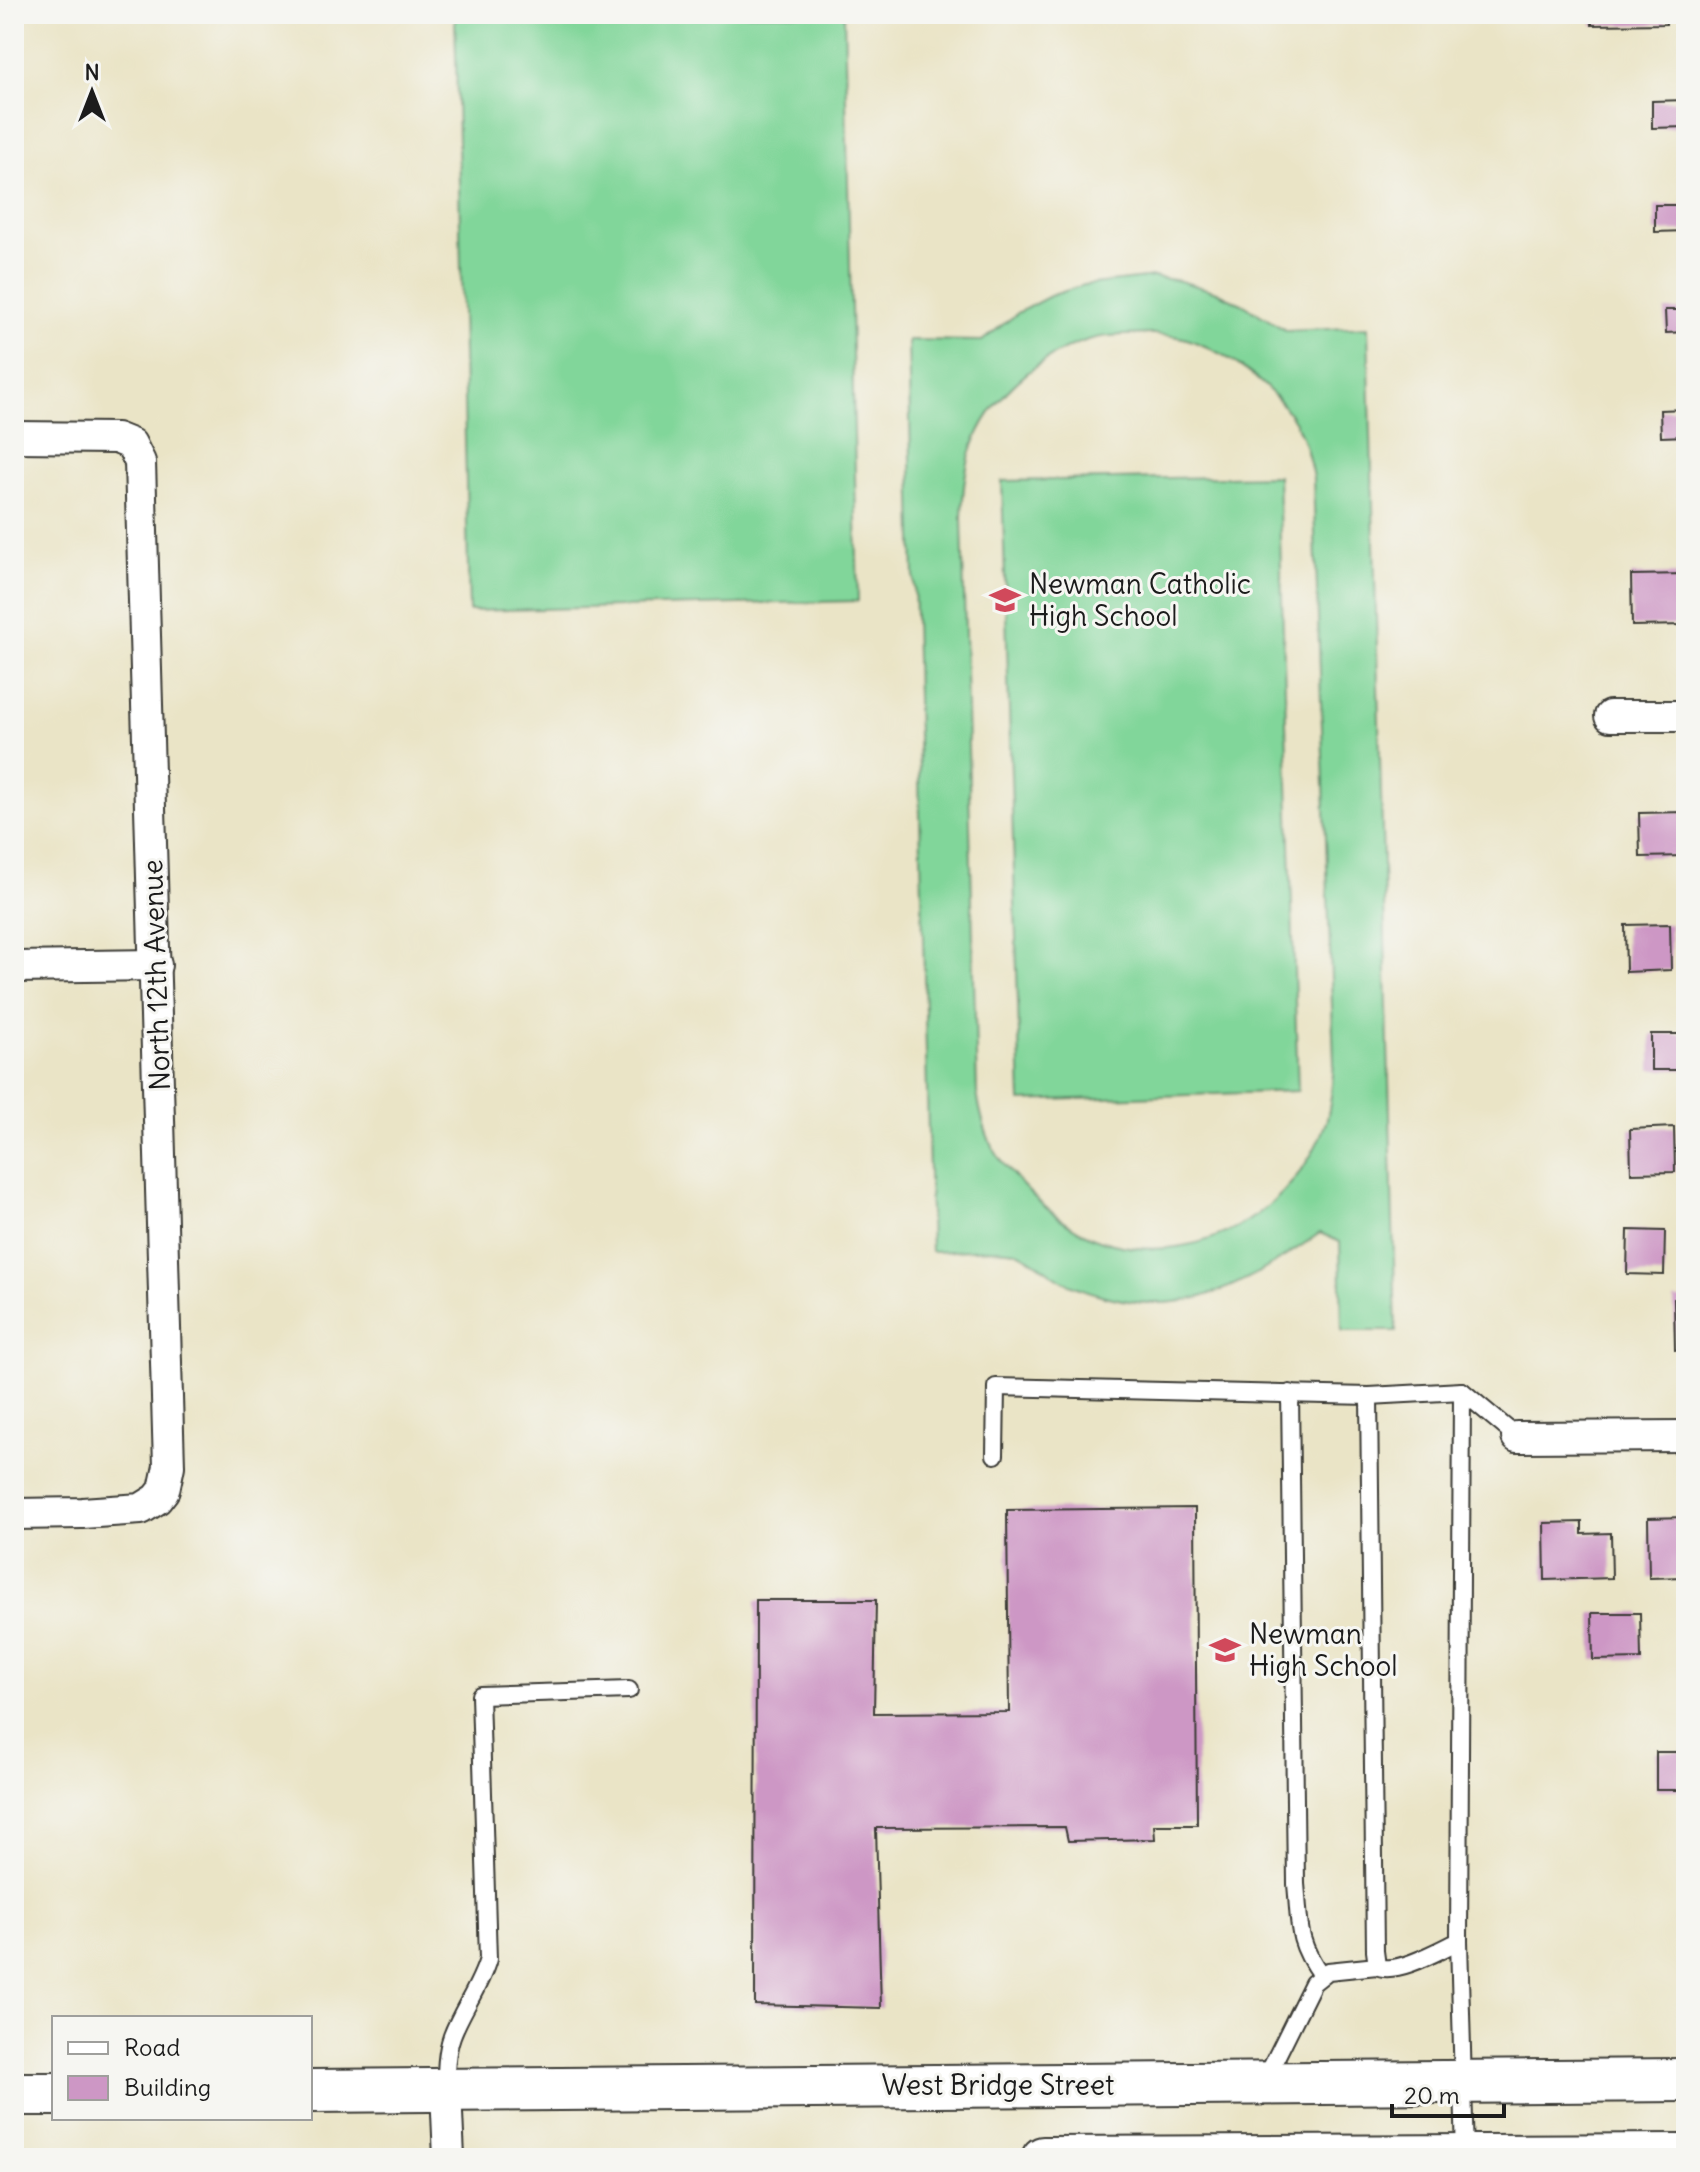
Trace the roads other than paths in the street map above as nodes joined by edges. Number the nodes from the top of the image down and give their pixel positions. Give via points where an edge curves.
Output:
1 (14, 437) edge
2 (1610, 716) dead end
3 (1686, 716) edge
4 (156, 965) junction
5 (14, 967) edge
6 (1462, 1391) junction
7 (1290, 1393) junction
8 (1369, 1396) junction
9 (1686, 1436) edge
10 (1517, 1437) joint
11 (995, 1455) dead end
12 (14, 1514) edge
13 (629, 1690) dead end
14 (1459, 1941) junction
15 (1377, 1966) junction
16 (1321, 1975) junction
17 (1686, 2080) edge
18 (1462, 2082) junction
19 (1263, 2083) junction
20 (446, 2090) junction
21 (312, 2091) edge
22 (14, 2094) edge
23 (52, 2094) edge
24 (1686, 2155) edge
25 (1465, 2156) junction
26 (449, 2158) edge
27 (1043, 2158) edge

1 - 4 street, North 12th Avenue via 108,437 131,444 138,454
2 - 3 street
4 - 5 street
4 - 12 street, North 12th Avenue via 169,1466 164,1490 141,1509
6 - 8 lane
6 - 10 lane
6 - 14 lane
7 - 8 lane
7 - 11 lane via 996,1387
7 - 16 lane via 1296,1884 1301,1942
8 - 15 lane
9 - 10 street
13 - 20 lane via 480,1695 488,1959 452,2036
14 - 15 lane via 1400,1968
14 - 18 lane
15 - 16 lane
16 - 19 lane
17 - 18 main road, West Bridge Street
18 - 19 main road, West Bridge Street
18 - 25 lane
19 - 20 main road, West Bridge Street
20 - 21 main road, West Bridge Street
20 - 26 street
22 - 23 main road
24 - 25 main road
25 - 27 main road

